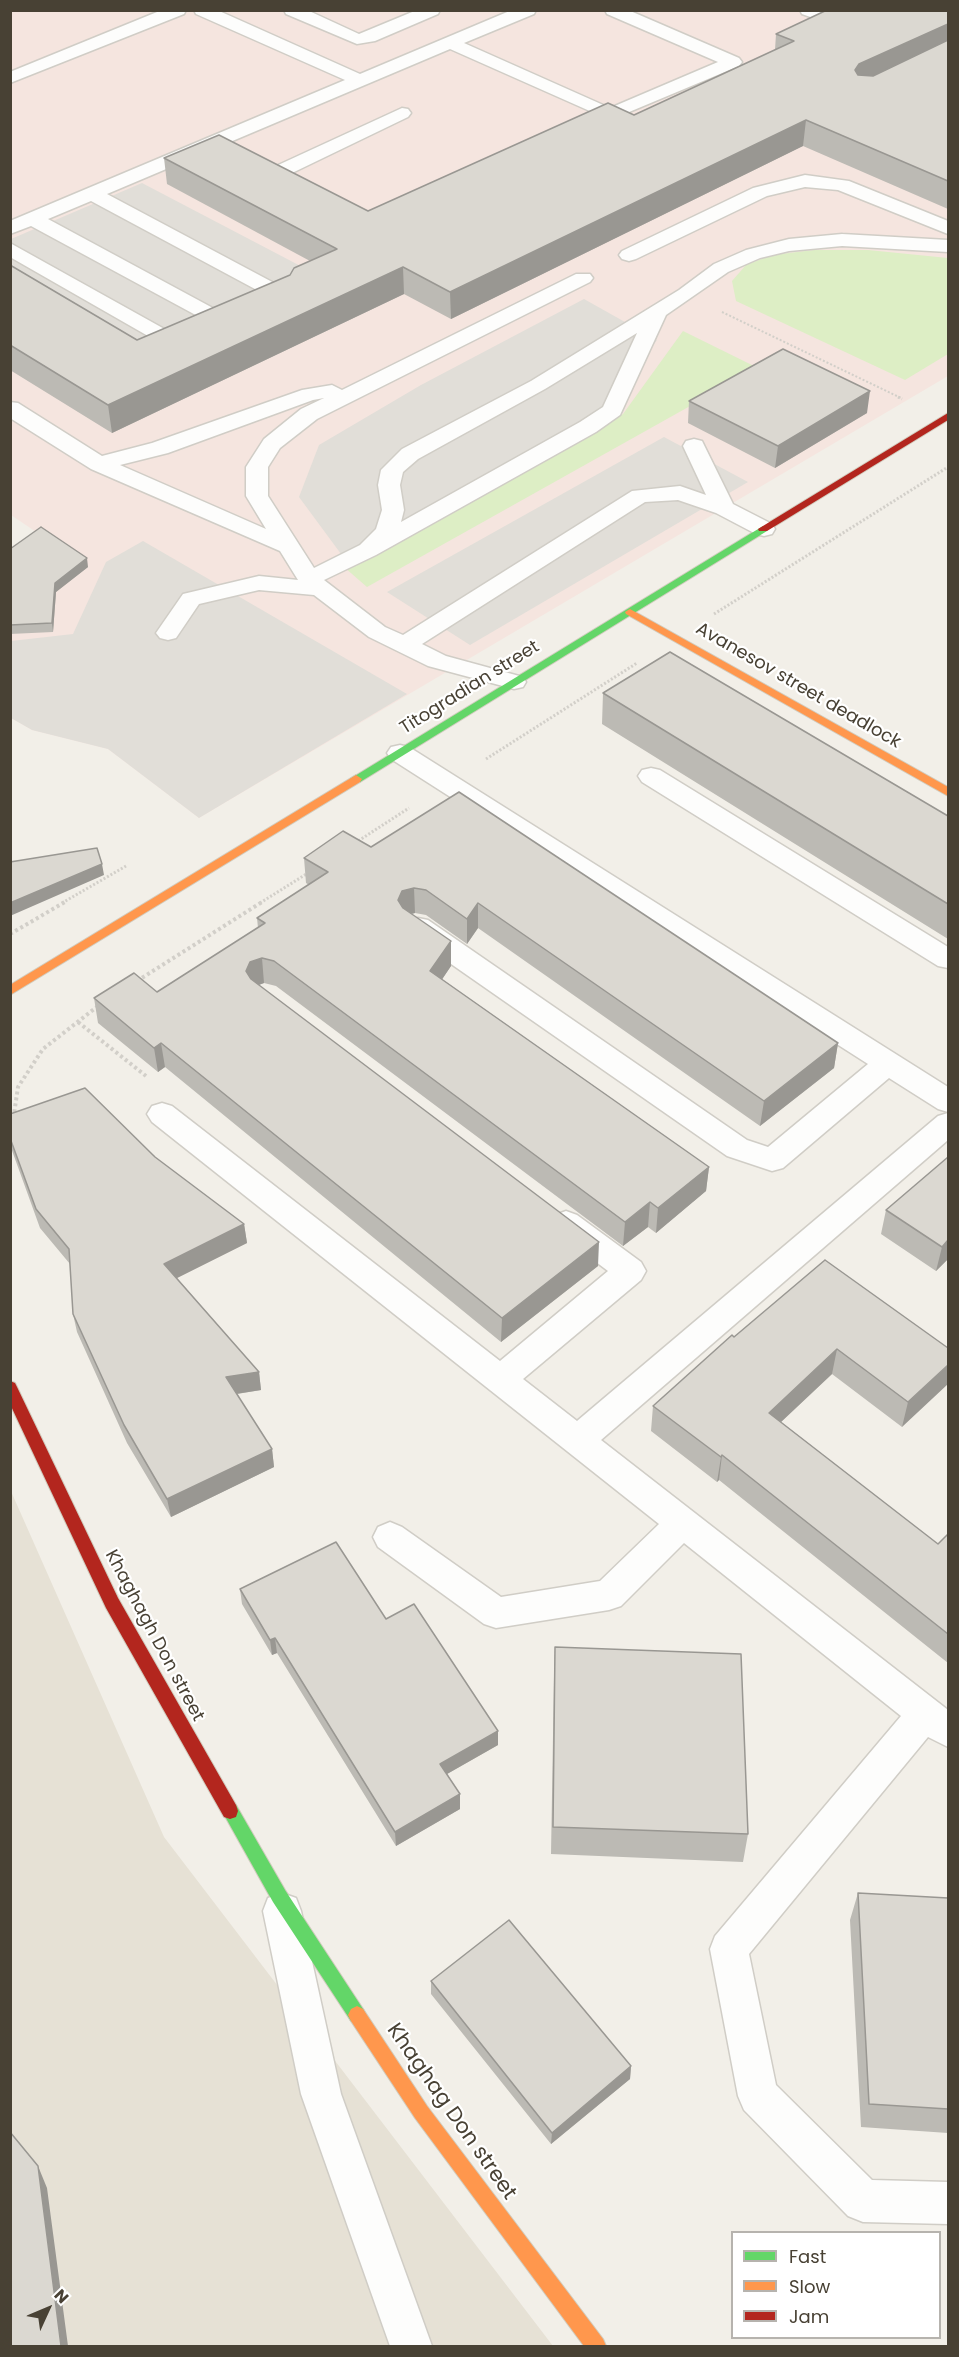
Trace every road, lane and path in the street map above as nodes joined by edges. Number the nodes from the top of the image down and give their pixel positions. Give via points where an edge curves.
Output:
1 (178, 10) edge
2 (202, 10) edge
3 (292, 10) edge
4 (432, 10) edge
5 (528, 10) edge
6 (613, 10) edge
7 (808, 10) edge
8 (850, 10) edge
9 (450, 42) junction
10 (10, 78) edge
11 (359, 80) junction
12 (402, 112) dead end
13 (205, 145) junction
14 (227, 152) edge
15 (261, 163) edge
16 (283, 170) junction
17 (303, 182) edge
18 (91, 193) junction
19 (33, 219) junction
20 (10, 228) edge
21 (948, 228) edge
22 (948, 246) edge
23 (10, 249) edge
24 (628, 255) dead end
25 (583, 278) dead end
26 (686, 294) junction
27 (657, 312) junction
28 (222, 322) junction
29 (364, 387) junction
30 (10, 408) edge
31 (946, 418) edge
32 (694, 446) dead end
33 (99, 464) junction
34 (724, 508) junction
35 (764, 529) junction
36 (287, 546) junction
37 (368, 550) junction
38 (314, 584) junction
39 (630, 612) junction
40 (168, 633) dead end
41 (404, 645) junction
42 (513, 682) junction
43 (400, 753) junction
44 (651, 776) dead end
45 (948, 792) edge
46 (415, 924) edge
47 (948, 959) edge
48 (10, 991) edge
49 (78, 1022) dead end
50 (888, 1063) junction
51 (948, 1101) edge
52 (162, 1114) joint
53 (948, 1124) edge
54 (546, 1208) edge
55 (500, 1379) junction
56 (10, 1387) edge
57 (578, 1440) junction
58 (683, 1522) junction
59 (390, 1537) dead end
60 (938, 1722) edge
61 (279, 1896) junction
62 (948, 2203) edge
63 (411, 2346) edge
64 (596, 2346) edge

1 - 10 lane
2 - 11 lane
3 - 4 lane via 357,39
5 - 9 lane
6 - 9 lane via 733,62 610,115
7 - 8 lane via 830,19
9 - 11 lane
11 - 13 lane
12 - 16 lane
13 - 14 lane
13 - 18 lane
15 - 16 lane
16 - 17 lane
18 - 19 lane
18 - 28 lane via 284,296
19 - 20 lane
19 - 28 lane
21 - 24 lane via 842,185 805,181 760,192
22 - 26 lane via 842,240 789,245 753,254 721,268
23 - 28 lane via 176,344
25 - 29 lane
26 - 27 lane
26 - 31 path
27 - 37 lane via 612,410
27 - 37 lane via 538,385 410,454 392,470 389,485 393,510 387,531
29 - 33 lane via 309,394 160,448
29 - 36 lane via 309,414 272,444 257,467 257,496
30 - 33 lane
31 - 35 street, Titogradian street
32 - 34 lane
33 - 36 lane
34 - 35 lane
34 - 41 lane via 680,493 640,496
35 - 39 street, Titogradian street
36 - 38 lane
37 - 38 lane
38 - 40 lane via 259,583 191,599
38 - 41 lane via 376,632
39 - 42 street, Titogradian street
39 - 45 street, Avanesov street deadlock
41 - 42 lane via 437,661
42 - 43 street, Titogradian street
43 - 48 street, Titogradian street
43 - 50 lane
44 - 47 lane
46 - 50 lane via 737,1148 772,1160
49 - 52 path via 161,1088
50 - 51 lane
52 - 55 lane
53 - 57 lane
54 - 55 lane via 630,1271
55 - 57 lane
56 - 61 street, Khaghagh Don street via 112,1604
57 - 58 lane
58 - 59 lane via 609,1595 496,1613
58 - 60 lane
60 - 62 lane via 729,1949 758,2096 863,2201
61 - 63 lane via 321,2094
61 - 64 street, Khaghag Don street via 421,2112

